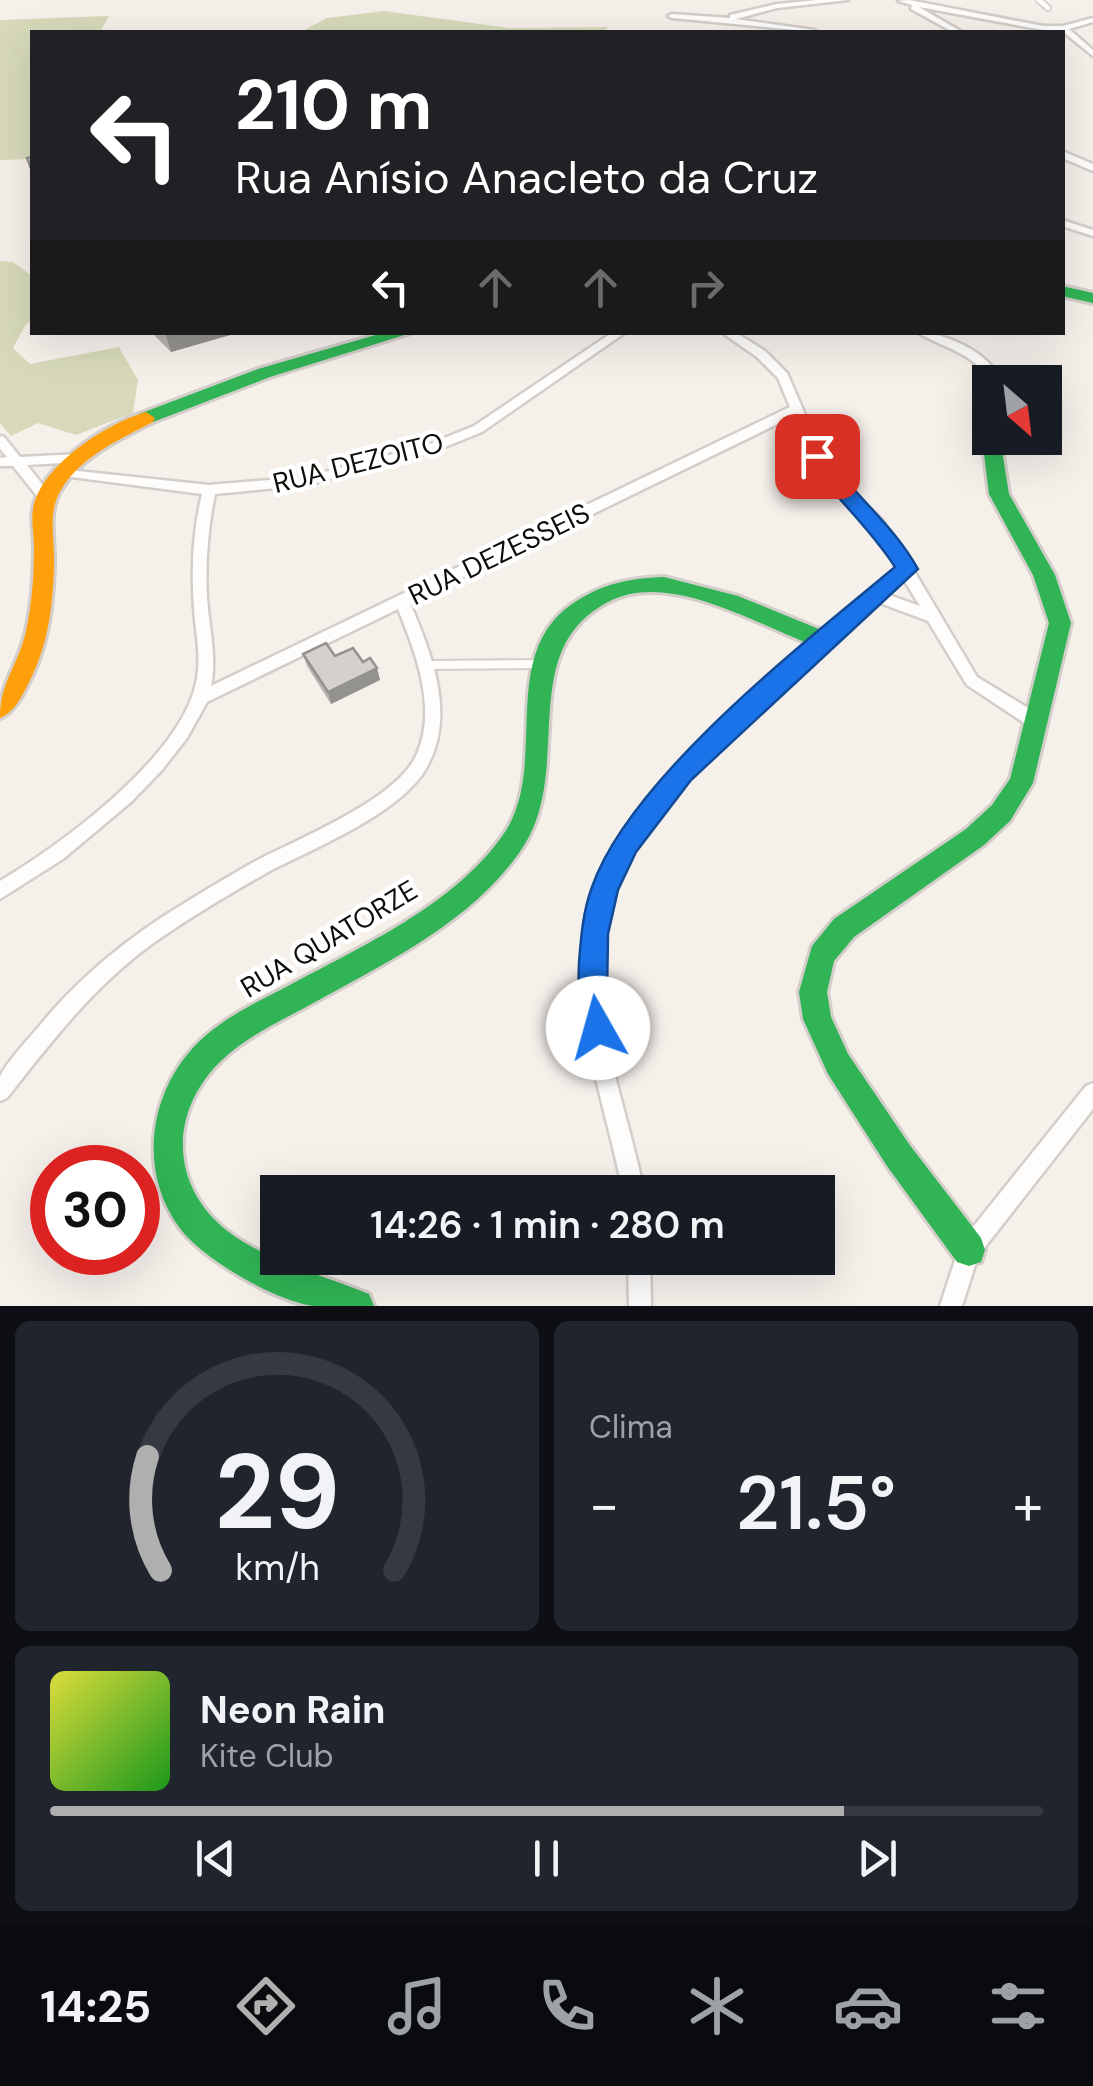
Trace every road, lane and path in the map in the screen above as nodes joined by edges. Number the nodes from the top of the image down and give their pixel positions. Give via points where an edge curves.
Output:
1 (844, 0) edge
2 (901, 0) edge
3 (1039, 0) edge
4 (1048, 8) dead end
5 (672, 16) dead end
6 (724, 19) junction
7 (1093, 20) edge
8 (1063, 28) junction
9 (800, 30) edge
10 (954, 30) edge
11 (1093, 54) edge
12 (1065, 155) edge
13 (1093, 168) edge
14 (1065, 224) edge
15 (1090, 229) edge
16 (1065, 293) edge
17 (1093, 298) edge
18 (396, 335) edge
19 (617, 335) edge
20 (731, 335) edge
21 (929, 335) edge
22 (984, 365) edge
23 (796, 408) junction
24 (0, 440) edge
25 (991, 455) edge
26 (6, 461) edge
27 (72, 465) junction
28 (209, 490) junction
29 (46, 498) junction
30 (908, 569) junction
31 (874, 595) junction
32 (402, 601) junction
33 (931, 616) junction
34 (822, 640) junction
35 (544, 664) junction
36 (428, 666) junction
37 (201, 698) junction
38 (0, 708) edge
39 (1036, 721) junction
40 (0, 891) edge
41 (0, 1091) edge
42 (1093, 1093) edge
43 (632, 1175) edge
44 (969, 1250) junction
45 (639, 1275) edge
46 (357, 1306) edge
47 (640, 1306) edge
48 (951, 1306) edge

1 - 6 street
2 - 8 street
2 - 10 street
3 - 4 lane
5 - 6 street
6 - 9 street
7 - 8 street
8 - 11 street
12 - 13 street
14 - 15 street
16 - 17 street
18 - 27 street via 206,393 116,434
19 - 28 street, RUA DEZOITO via 478,430 431,448 306,481
20 - 23 street via 783,376
21 - 22 street
23 - 30 street via 831,478 878,524
23 - 32 street, RUA DEZESSEIS
24 - 26 street
25 - 39 street via 999,501 1056,598 1060,623
26 - 27 street, RUA DEZOITO
26 - 29 street
27 - 28 street, RUA DEZOITO
27 - 29 street
28 - 37 street via 200,529 206,675
29 - 38 street via 37,645 18,690
30 - 31 street
30 - 33 street
31 - 33 street
31 - 34 street
32 - 36 street
32 - 37 street, RUA DEZESSEIS
33 - 39 street via 972,681
34 - 35 street, RUA QUATORZE via 688,590 640,585 614,588 580,606
34 - 43 street via 682,772 627,844 604,888 592,995
35 - 36 lane
35 - 46 street, RUA QUATORZE via 535,775 512,844 489,870 397,939 236,1031 200,1059 179,1090 167,1178 180,1210 199,1230 268,1272
36 - 41 street via 431,735 420,765 396,792 172,921 110,966
37 - 40 street via 124,799 37,870
39 - 44 street via 1010,806 989,828 859,917 827,948 816,974 814,1004 825,1043 908,1174
42 - 44 street
44 - 48 street
45 - 47 street

